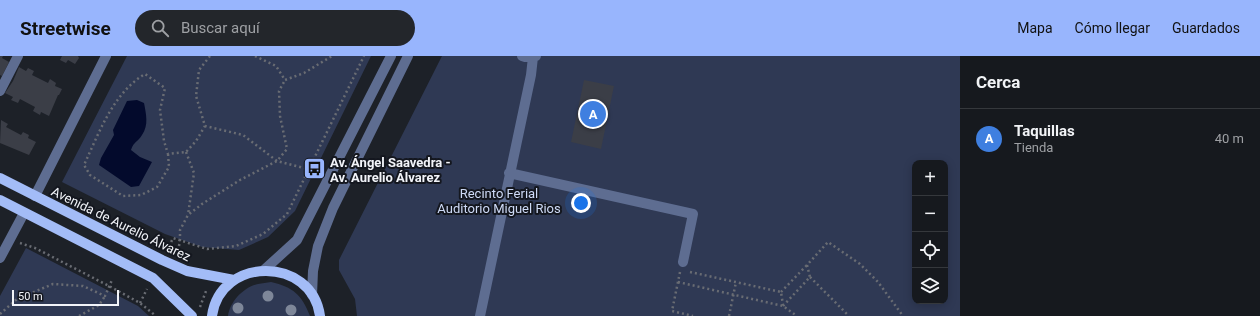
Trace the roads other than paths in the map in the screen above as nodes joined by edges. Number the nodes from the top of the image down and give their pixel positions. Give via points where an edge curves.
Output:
1 (18, 56) edge
2 (106, 56) edge
3 (391, 56) edge
4 (408, 56) edge
5 (522, 56) edge
6 (534, 56) edge
7 (0, 91) edge
8 (509, 172) junction
9 (0, 178) edge
10 (35, 196) junction
11 (0, 200) edge
12 (24, 213) junction
13 (0, 258) edge
14 (682, 266) road end
15 (264, 270) junction
16 (234, 280) junction
17 (312, 295) junction
18 (192, 316) edge
19 (212, 316) edge
20 (320, 316) edge
21 (480, 316) edge

1 - 7 street
2 - 10 street
3 - 15 street via 298,240
4 - 17 street via 333,208 318,246
5 - 6 street
6 - 8 street
8 - 14 street via 693,214
8 - 21 street
9 - 10 main road, Avenida de Aurelio Álvarez
10 - 16 main road, Avenida de Aurelio Álvarez via 170,264 187,271
11 - 12 main road
12 - 13 street
12 - 18 main road via 153,278
15 - 16 main road via 248,273
15 - 17 main road via 291,276 303,284
16 - 19 main road via 216,301
17 - 20 main road

